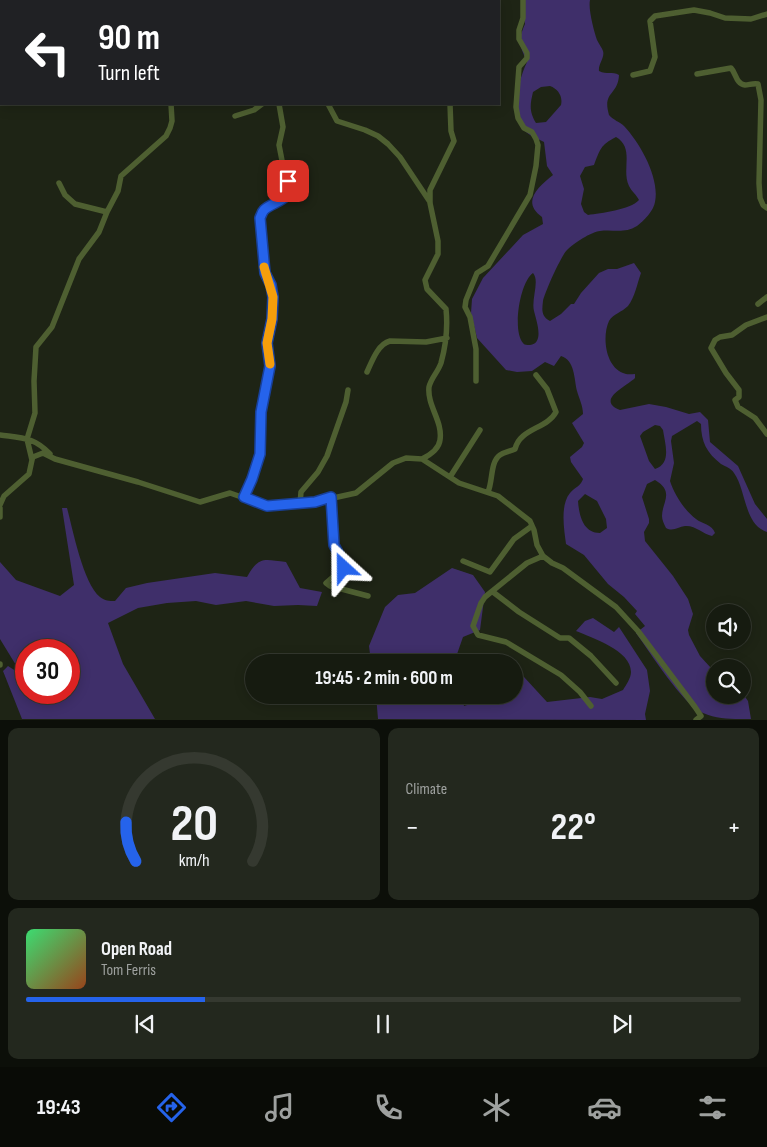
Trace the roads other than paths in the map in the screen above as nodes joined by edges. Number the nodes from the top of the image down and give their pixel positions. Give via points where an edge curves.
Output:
1 (523, 0) edge
2 (767, 14) edge
3 (697, 74) dead end
4 (633, 75) dead end
5 (171, 105) edge
6 (261, 105) edge
7 (279, 105) edge
8 (329, 105) edge
9 (450, 105) edge
10 (235, 116) dead end
11 (60, 184) dead end
12 (430, 203) junction
13 (767, 208) edge
14 (107, 212) junction
15 (767, 297) edge
16 (758, 304) dead end
17 (767, 317) edge
18 (447, 338) junction
19 (367, 372) dead end
20 (536, 375) dead end
21 (476, 382) dead end
22 (348, 390) dead end
23 (480, 430) dead end
24 (767, 434) edge
25 (0, 435) edge
26 (27, 439) junction
27 (55, 459) junction
28 (32, 460) junction
29 (422, 460) junction
30 (450, 477) junction
31 (488, 492) junction
32 (244, 497) junction
33 (331, 497) junction
34 (300, 504) junction
35 (0, 506) edge
36 (0, 517) edge
37 (532, 526) junction
38 (543, 556) junction
39 (463, 561) dead end
40 (493, 592) junction
41 (368, 596) dead end
42 (616, 683) dead end
43 (591, 706) dead end
44 (696, 720) edge

1 - 21 street via 519,39 527,58 519,67 516,108 524,128 536,139 536,166 530,195 488,266 476,273 466,300 476,349
2 - 4 street via 751,19 725,18 694,10 655,16 650,21 655,57 650,71
3 - 13 street via 731,68 743,85 753,83 760,87 759,183 762,205
5 - 14 street via 172,121 166,136 122,176
6 - 10 street
7 - 32 street via 283,127 279,145 289,186 284,198 263,211 260,218 265,273 273,297 267,343 270,366 261,412 260,454
8 - 12 street via 337,121 378,136 388,144
9 - 12 street via 454,141 430,190
11 - 14 street via 65,195 75,204
12 - 18 street via 438,254 425,280 426,289 446,309
14 - 26 street via 99,232 79,259 52,326 36,347 35,413
15 - 16 street
17 - 24 street via 732,335 720,336 711,348 739,390 740,397 735,400 738,408 755,418
18 - 19 street via 426,342 386,342
18 - 29 street via 441,364 429,388 430,402 438,423 439,445
20 - 31 street via 546,388 556,412 521,437 515,449 500,456 492,470
22 - 34 street via 327,456 301,492
23 - 30 street
25 - 26 street
26 - 27 street via 41,444
26 - 28 street
27 - 28 street via 44,453
27 - 32 street via 200,502 230,493
28 - 35 street via 28,474 4,496
29 - 30 street
29 - 33 street via 406,458 393,463 356,493
30 - 31 street
31 - 37 street via 498,496
32 - 34 street via 267,506
33 - 34 street
33 - 41 street via 334,545 344,565 326,584
35 - 36 street
37 - 38 street
37 - 39 street via 514,539 490,572
38 - 40 street via 521,568
38 - 44 street via 616,607 630,622 695,707 701,716
40 - 42 street via 560,638 570,638
40 - 43 street via 481,602 473,626 478,635 506,642 561,675

